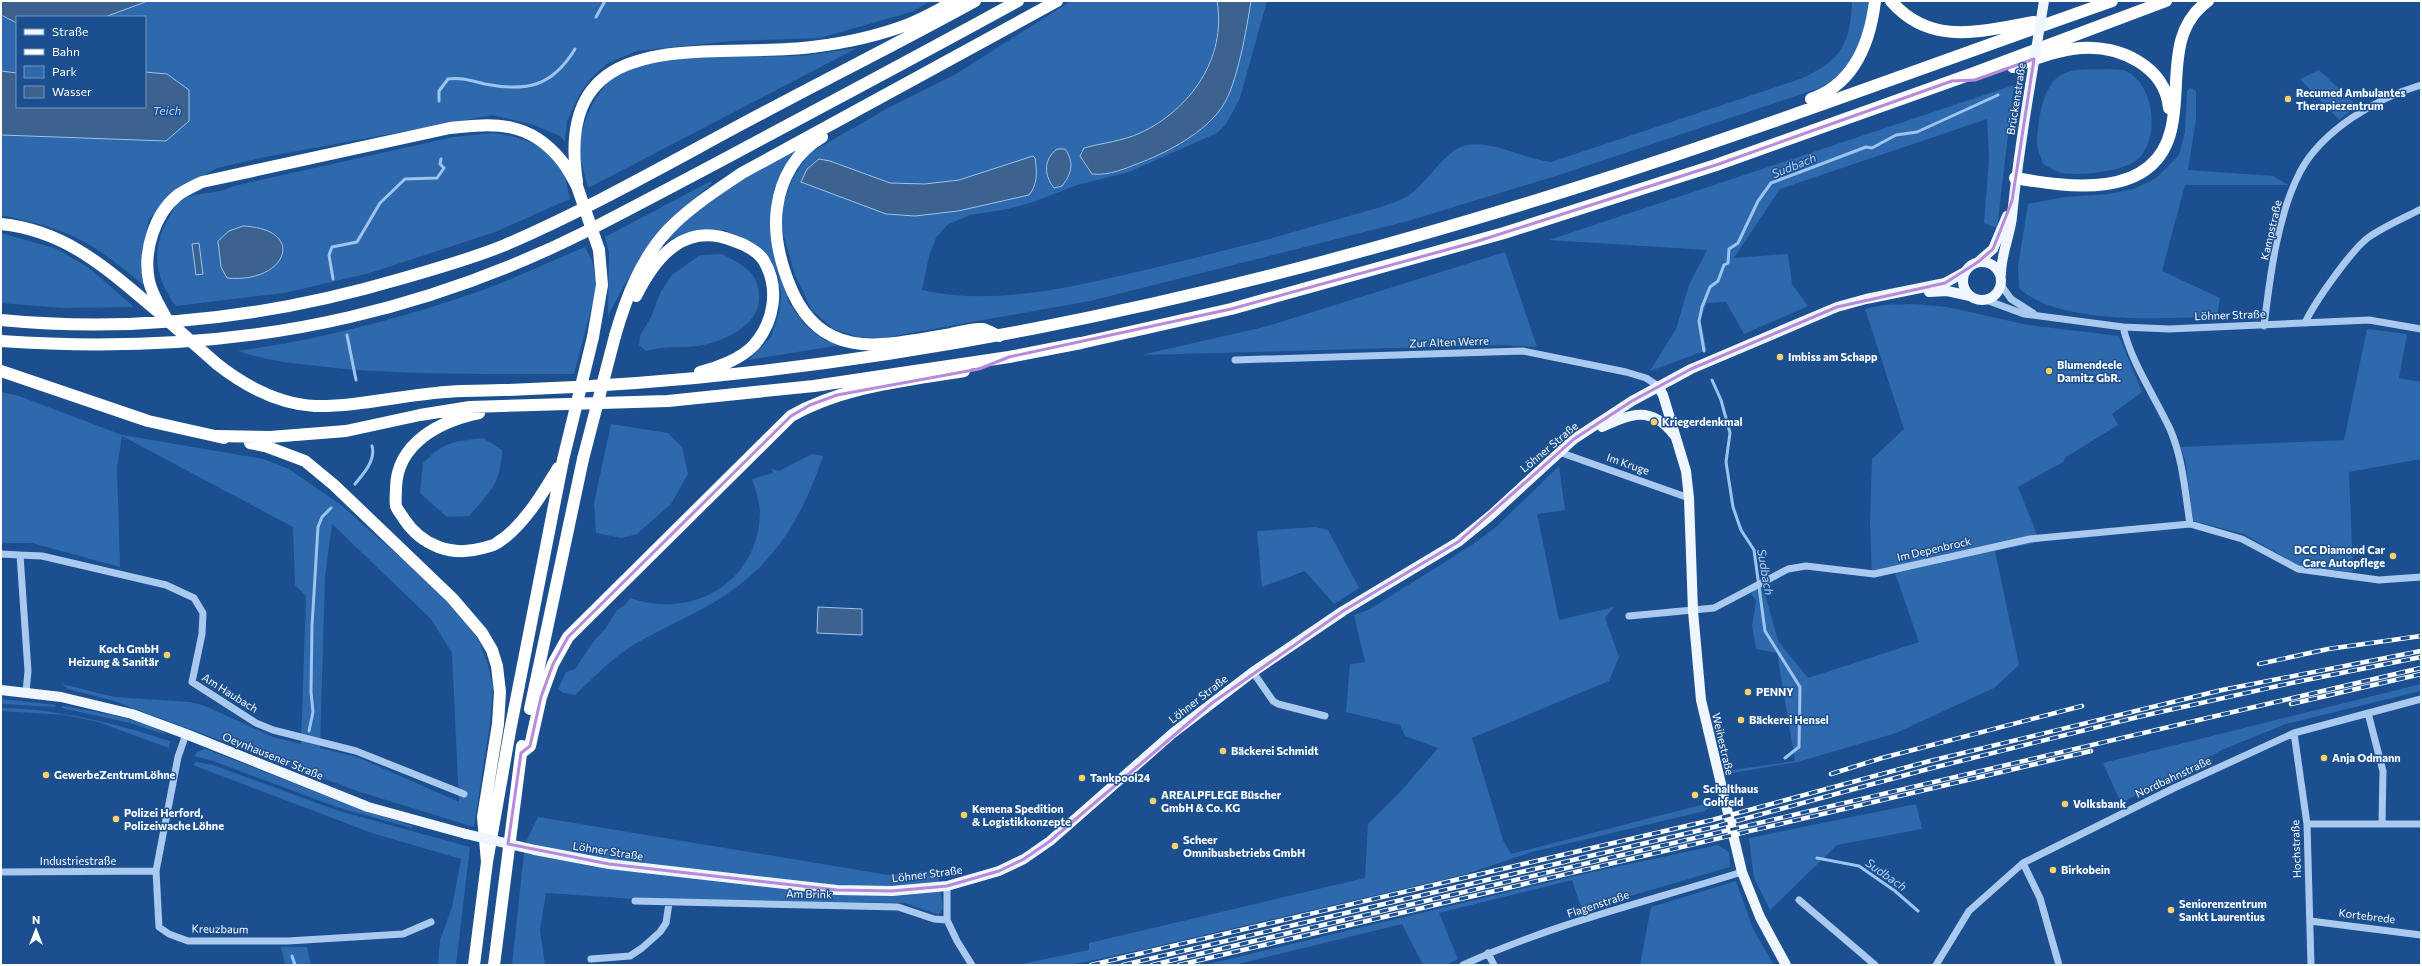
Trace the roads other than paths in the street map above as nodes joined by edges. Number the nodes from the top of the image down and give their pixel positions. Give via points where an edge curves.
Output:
1 (955, 1) edge
2 (975, 1) edge
3 (1018, 1) edge
4 (1057, 1) edge
5 (1875, 1) edge
6 (1891, 1) edge
7 (2044, 1) edge
8 (2112, 1) edge
9 (2166, 1) edge
10 (2208, 1) edge
11 (2066, 17) junction
12 (1952, 81) junction
13 (2421, 85) edge
14 (888, 94) junction
15 (1752, 129) junction
16 (2171, 130) junction
17 (2015, 178) junction
18 (577, 186) junction
19 (2012, 200) junction
20 (2421, 209) edge
21 (1, 224) edge
22 (1978, 262) junction
23 (1965, 272) junction
24 (2001, 274) junction
25 (2001, 285) junction
26 (1889, 295) junction
27 (1970, 296) junction
28 (1986, 300) junction
29 (2039, 316) junction
30 (1, 320) edge
31 (167, 320) junction
32 (2306, 323) junction
33 (2264, 326) junction
34 (2123, 327) junction
35 (2421, 329) edge
36 (615, 336) junction
37 (1000, 336) junction
38 (1, 341) edge
39 (1009, 357) junction
40 (1235, 360) dead end
41 (1, 371) edge
42 (662, 382) junction
43 (1658, 386) junction
44 (522, 407) junction
45 (216, 436) junction
46 (1574, 439) junction
47 (1678, 440) junction
48 (1559, 452) junction
49 (563, 460) junction
50 (1689, 498) junction
51 (2190, 524) junction
52 (1, 554) edge
53 (20, 555) junction
54 (2421, 577) edge
55 (1693, 611) junction
56 (1629, 616) dead end
57 (1253, 672) junction
58 (1, 690) edge
59 (26, 692) junction
60 (2421, 699) edge
61 (2368, 713) junction
62 (1325, 716) dead end
63 (2294, 733) junction
64 (186, 734) junction
65 (521, 753) junction
66 (464, 794) dead end
67 (2307, 824) junction
68 (2382, 824) junction
69 (2421, 824) edge
70 (535, 850) joint
71 (487, 862) junction
72 (2023, 863) junction
73 (156, 871) junction
74 (1, 872) edge
75 (1742, 872) junction
76 (947, 886) junction
77 (1799, 900) dead end
78 (635, 901) dead end
79 (669, 903) junction
80 (947, 920) junction
81 (2310, 921) junction
82 (431, 922) dead end
83 (2421, 935) edge
84 (1488, 953) junction
85 (591, 959) dead end
86 (474, 965) edge
87 (494, 965) edge
88 (972, 965) edge
89 (1463, 965) edge
90 (1494, 965) edge
91 (1786, 965) edge
92 (1875, 965) edge
93 (1936, 965) edge
94 (2059, 965) edge
95 (2311, 965) edge

1 - 18 highway via 910,24 867,38 810,47 712,50 654,56 635,60 616,69 590,91 576,126 573,144
2 - 30 highway via 684,156 562,217 504,245 439,268 316,302 211,318 117,325
3 - 38 highway via 585,232 505,268 435,293 353,316 249,335 178,343 104,346
4 - 14 highway
5 - 15 highway via 1866,46 1841,82 1826,94 1776,112
6 - 11 highway via 1903,14 1932,30 1966,34
7 - 17 main road, Brückenstraße, bridge
8 - 11 highway
9 - 12 highway
10 - 16 highway via 2187,24 2179,46
11 - 15 highway
12 - 16 highway via 1975,80 2047,55 2081,48 2118,51 2149,68 2164,88 2169,103
12 - 39 highway via 1716,165 1489,237 1231,309
13 - 33 street, Kampstraße via 2387,98 2352,117 2316,150 2301,170 2284,212
14 - 36 highway via 742,173 701,201 670,228 638,273 622,310
14 - 37 highway via 881,104 812,143 792,163 782,181 775,221 778,249 786,279 799,306 812,322 831,337 848,343 886,345 982,329
15 - 37 highway via 1473,219 1252,280 1120,312
16 - 17 highway via 2157,158 2146,169 2128,179 2106,185 2063,186
17 - 19 main road, Brückenstraße
18 - 31 highway via 562,160 538,137 517,128 487,124 450,128 202,182 178,195 160,216 152,234 148,257 149,281
18 - 49 highway, bridge via 599,250 602,284 593,337
19 - 22 main road, Brückenstraße via 1993,249
19 - 24 main road, Brückenstraße via 2012,217 2001,261
20 - 32 street via 2368,237 2341,268 2311,311
21 - 31 highway via 33,228 65,242 93,259
22 - 23 main road
22 - 24 main road via 1989,262
23 - 26 main road, Löhner Straße via 1946,283
23 - 27 main road via 1963,282
24 - 25 main road
25 - 28 main road via 1996,294
25 - 29 street, Löhner Straße via 2011,299
26 - 27 main road, Löhner Straße via 1947,291
26 - 43 main road, Löhner Straße via 1837,307 1691,369
27 - 28 main road
28 - 29 street, Löhner Straße via 2024,314
29 - 34 street, Löhner Straße
31 - 42 highway, bridge via 217,364 254,388 284,401 315,406 454,391 541,390
32 - 33 street, Löhner Straße
32 - 35 street, Löhner Straße via 2368,320
33 - 34 street, Löhner Straße via 2169,329
34 - 51 street via 2127,346 2172,437 2182,464
36 - 42 highway via 658,259 678,243 704,235 723,236 744,244 764,260 771,276 774,296 770,320 753,346 710,370
36 - 65 highway, bridge via 583,459
37 - 42 highway via 815,366
39 - 44 highway via 814,386 668,401
39 - 65 highway via 979,369 837,395 810,405 791,416 568,637 553,664 541,697 530,746
40 - 43 street, Zur Alten Werre via 1523,351 1626,372 1646,378
41 - 45 highway via 148,422
43 - 46 main road, Löhner Straße
43 - 47 main road, Weihestraße
44 - 45 highway via 470,408 420,415 346,431 270,437
44 - 49 highway via 450,421 427,433 406,452 396,476 396,506 411,530 427,544 445,550 469,552 497,544 519,523 540,497
45 - 71 highway via 265,446 305,461 407,554 452,598 482,633 492,650 497,666 500,692 498,724 483,818
46 - 47 main road, Weihestraße via 1626,416 1640,414 1658,419
46 - 48 main road, Löhner Straße
47 - 50 main road, Weihestraße via 1686,471
48 - 50 street, Im Kruge
48 - 57 main road, Löhner Straße via 1458,542 1343,611
49 - 71 highway
50 - 55 main road, Weihestraße
51 - 54 street, Im Depenbrock via 2242,539 2298,569 2379,580
51 - 55 street, Im Depenbrock via 2030,539 1874,574 1806,566 1788,569 1714,608
52 - 53 street, Am Haubach
53 - 59 street via 28,671
53 - 66 street, Am Haubach via 42,556 158,584 194,598 203,613 202,634 192,682 256,723 273,730 356,750
55 - 56 street
55 - 75 main road, Weihestraße via 1701,700
57 - 62 street via 1278,704
57 - 76 main road, Löhner Straße via 1173,734 1050,841 999,871
58 - 59 main road, Oeynhausener Straße
59 - 64 main road, Oeynhausener Straße via 61,697 132,714
60 - 61 street, Nordbahnstraße
61 - 63 street, Nordbahnstraße
61 - 68 street via 2383,771
63 - 67 street, Hochstraße
63 - 72 street, Nordbahnstraße via 2167,791
64 - 70 main road, Oeynhausener Straße, bridge via 368,807
64 - 73 street, Kreuzbaum via 178,757
65 - 87 highway
67 - 68 street
67 - 81 street, Hochstraße
68 - 69 street
70 - 76 main road, Löhner Straße via 609,864 838,890 892,891
71 - 86 highway
72 - 93 street, Nordbahnstraße via 1969,911
72 - 94 street via 2040,898
73 - 74 street, Industriestraße
73 - 82 street, Kreuzbaum via 160,927 169,934 188,941 288,941 403,934
75 - 84 street, Flagenstraße via 1589,918
75 - 91 main road, Weihestraße via 1760,917
76 - 80 street
77 - 92 street
78 - 79 street, Am Brink
79 - 80 street, Am Brink via 898,907 934,919
79 - 85 street via 666,923 660,932 636,952 630,956
80 - 88 street
81 - 83 street, Kortebrede
81 - 95 street, Hochstraße
84 - 89 street, Flagenstraße
84 - 90 street

